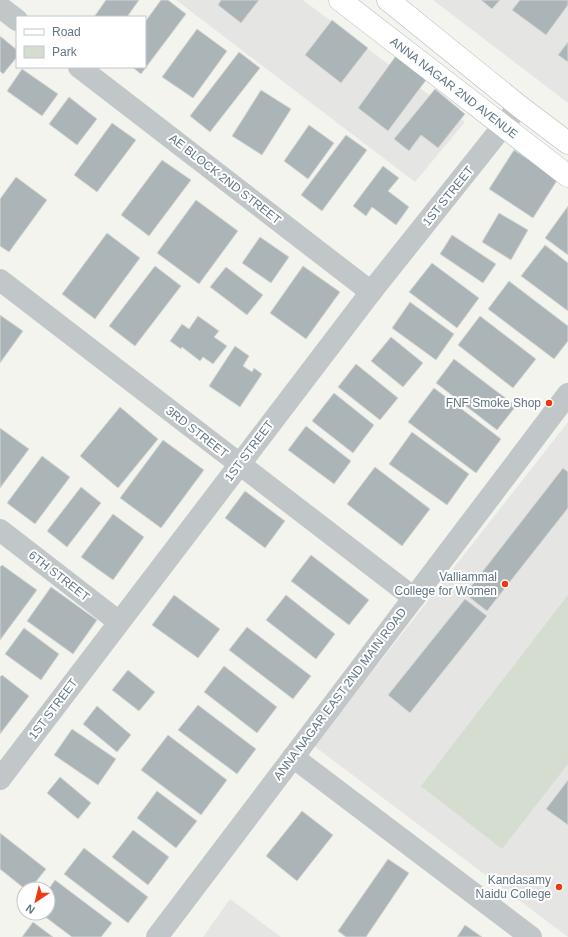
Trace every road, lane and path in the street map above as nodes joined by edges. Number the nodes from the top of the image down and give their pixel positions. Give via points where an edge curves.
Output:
1 (340, 0) edge
2 (388, 0) edge
3 (0, 7) edge
4 (16, 19) edge
5 (79, 68) edge
6 (519, 106) junction
7 (503, 128) junction
8 (568, 143) edge
9 (568, 176) edge
10 (0, 280) edge
11 (371, 292) junction
12 (568, 394) edge
13 (239, 464) junction
14 (0, 530) edge
15 (414, 598) junction
16 (119, 622) junction
17 (293, 757) junction
18 (0, 779) edge
19 (157, 937) edge
20 (531, 937) edge

1 - 7 main road, ANNA NAGAR 2ND AVENUE
2 - 6 main road
3 - 4 street
5 - 11 street, AE BLOCK 2ND STREET
6 - 7 street, 1ST STREET
6 - 8 main road
7 - 9 main road, ANNA NAGAR 2ND AVENUE
7 - 11 street, 1ST STREET
10 - 13 street, 3RD STREET
11 - 13 street, 1ST STREET
12 - 15 street, ANNA NAGAR EAST 2ND MAIN ROAD
13 - 15 street, 3RD STREET
13 - 16 street, 1ST STREET
14 - 16 street, 6TH STREET
15 - 17 street, ANNA NAGAR EAST 2ND MAIN ROAD
16 - 18 street, 1ST STREET
17 - 19 street, ANNA NAGAR EAST 2ND MAIN ROAD
17 - 20 street

